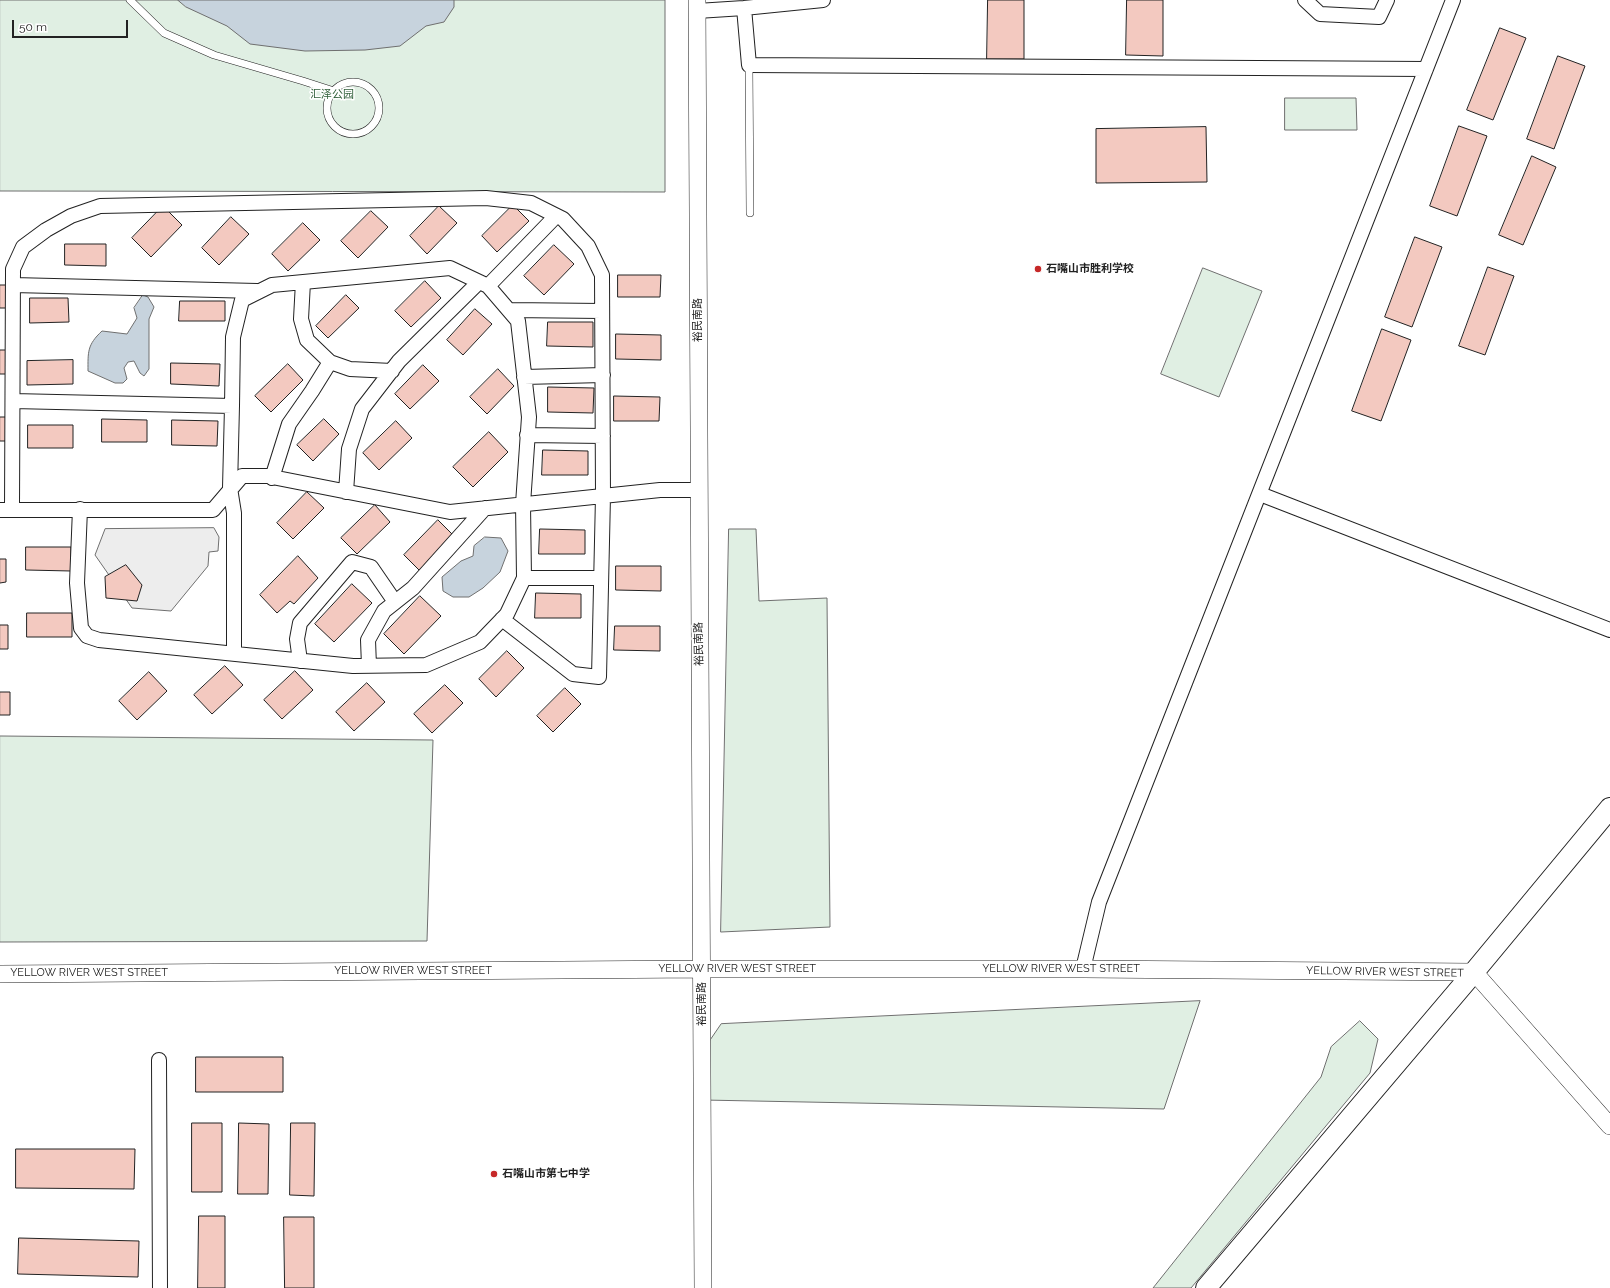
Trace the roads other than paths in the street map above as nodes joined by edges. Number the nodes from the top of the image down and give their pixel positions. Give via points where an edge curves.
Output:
1 (130, 0) edge
2 (823, 0) edge
3 (1305, 0) edge
4 (1387, 0) edge
5 (1453, 0) edge
6 (794, 2) edge
7 (697, 5) edge
8 (744, 8) junction
9 (749, 65) junction
10 (1426, 69) junction
11 (334, 91) junction
12 (750, 213) dead end
13 (556, 216) junction
14 (304, 282) junction
15 (483, 284) junction
16 (13, 285) junction
17 (260, 291) junction
18 (509, 310) junction
19 (602, 311) junction
20 (330, 362) junction
21 (392, 371) junction
22 (603, 375) junction
23 (524, 377) junction
24 (13, 401) junction
25 (232, 406) junction
26 (527, 434) junction
27 (603, 436) junction
28 (272, 478) junction
29 (230, 488) junction
30 (698, 490) junction
31 (346, 492) junction
32 (1260, 494) junction
33 (603, 496) junction
34 (523, 504) junction
35 (485, 508) junction
36 (80, 509) junction
37 (6, 510) edge
38 (524, 578) junction
39 (601, 578) junction
40 (395, 602) junction
41 (502, 619) junction
42 (1610, 630) edge
43 (234, 653) junction
44 (300, 660) junction
45 (369, 666) junction
46 (1610, 808) edge
47 (702, 969) junction
48 (1083, 969) junction
49 (1474, 972) junction
50 (0, 974) edge
51 (159, 1060) dead end
52 (1610, 1126) edge
53 (160, 1288) edge
54 (703, 1288) edge
55 (1206, 1288) edge

1 - 11 lane via 164,33 207,52
2 - 6 street
3 - 4 street via 1320,14 1379,17
5 - 10 street
6 - 8 street
7 - 8 street
7 - 30 street, 裕民南路
8 - 9 street
9 - 10 street
9 - 12 lane
10 - 32 street
11 - 11 lane via 327,104 327,114 339,131 359,135 376,123 380,103 376,93 368,86 348,82
13 - 15 street
13 - 16 street via 531,203 486,198 100,206 70,216 23,247 13,269
13 - 19 street via 563,219 588,246 602,275
14 - 15 street via 450,268
14 - 17 street via 272,285
14 - 20 street via 301,319 307,340
15 - 18 street
15 - 21 street via 399,361
16 - 17 street
16 - 24 street
17 - 25 street via 242,300 240,307 233,337
18 - 19 street
18 - 23 street via 518,321
19 - 22 street
20 - 21 street via 350,369
20 - 28 street via 289,424
21 - 31 street via 362,409 349,449
22 - 23 street
22 - 27 street
23 - 26 street via 529,417
24 - 25 street
24 - 37 street
25 - 29 street
26 - 27 street
26 - 34 street
27 - 33 street
28 - 29 street via 242,476
28 - 31 street
29 - 36 street via 213,510
29 - 43 street via 234,513
30 - 33 street via 660,490
30 - 47 street, 裕民南路
31 - 35 street via 450,512
32 - 42 street
32 - 48 street via 1099,902
33 - 34 street
33 - 39 street
34 - 35 street
34 - 38 street
35 - 40 street via 413,588
36 - 37 street
36 - 43 street via 77,583 81,628 87,636 99,640
38 - 39 street
38 - 41 street via 507,614
39 - 41 street via 599,677 573,674
40 - 44 street via 371,567 352,562 300,623 297,639
40 - 45 street via 384,611 368,640
41 - 45 street via 480,642 426,665
43 - 44 street
44 - 45 street
46 - 49 main road
47 - 48 street, YELLOW RIVER WEST STREET
47 - 50 street, YELLOW RIVER WEST STREET
47 - 54 street, 裕民南路
48 - 49 street, YELLOW RIVER WEST STREET
49 - 52 street
49 - 55 main road
51 - 53 street

